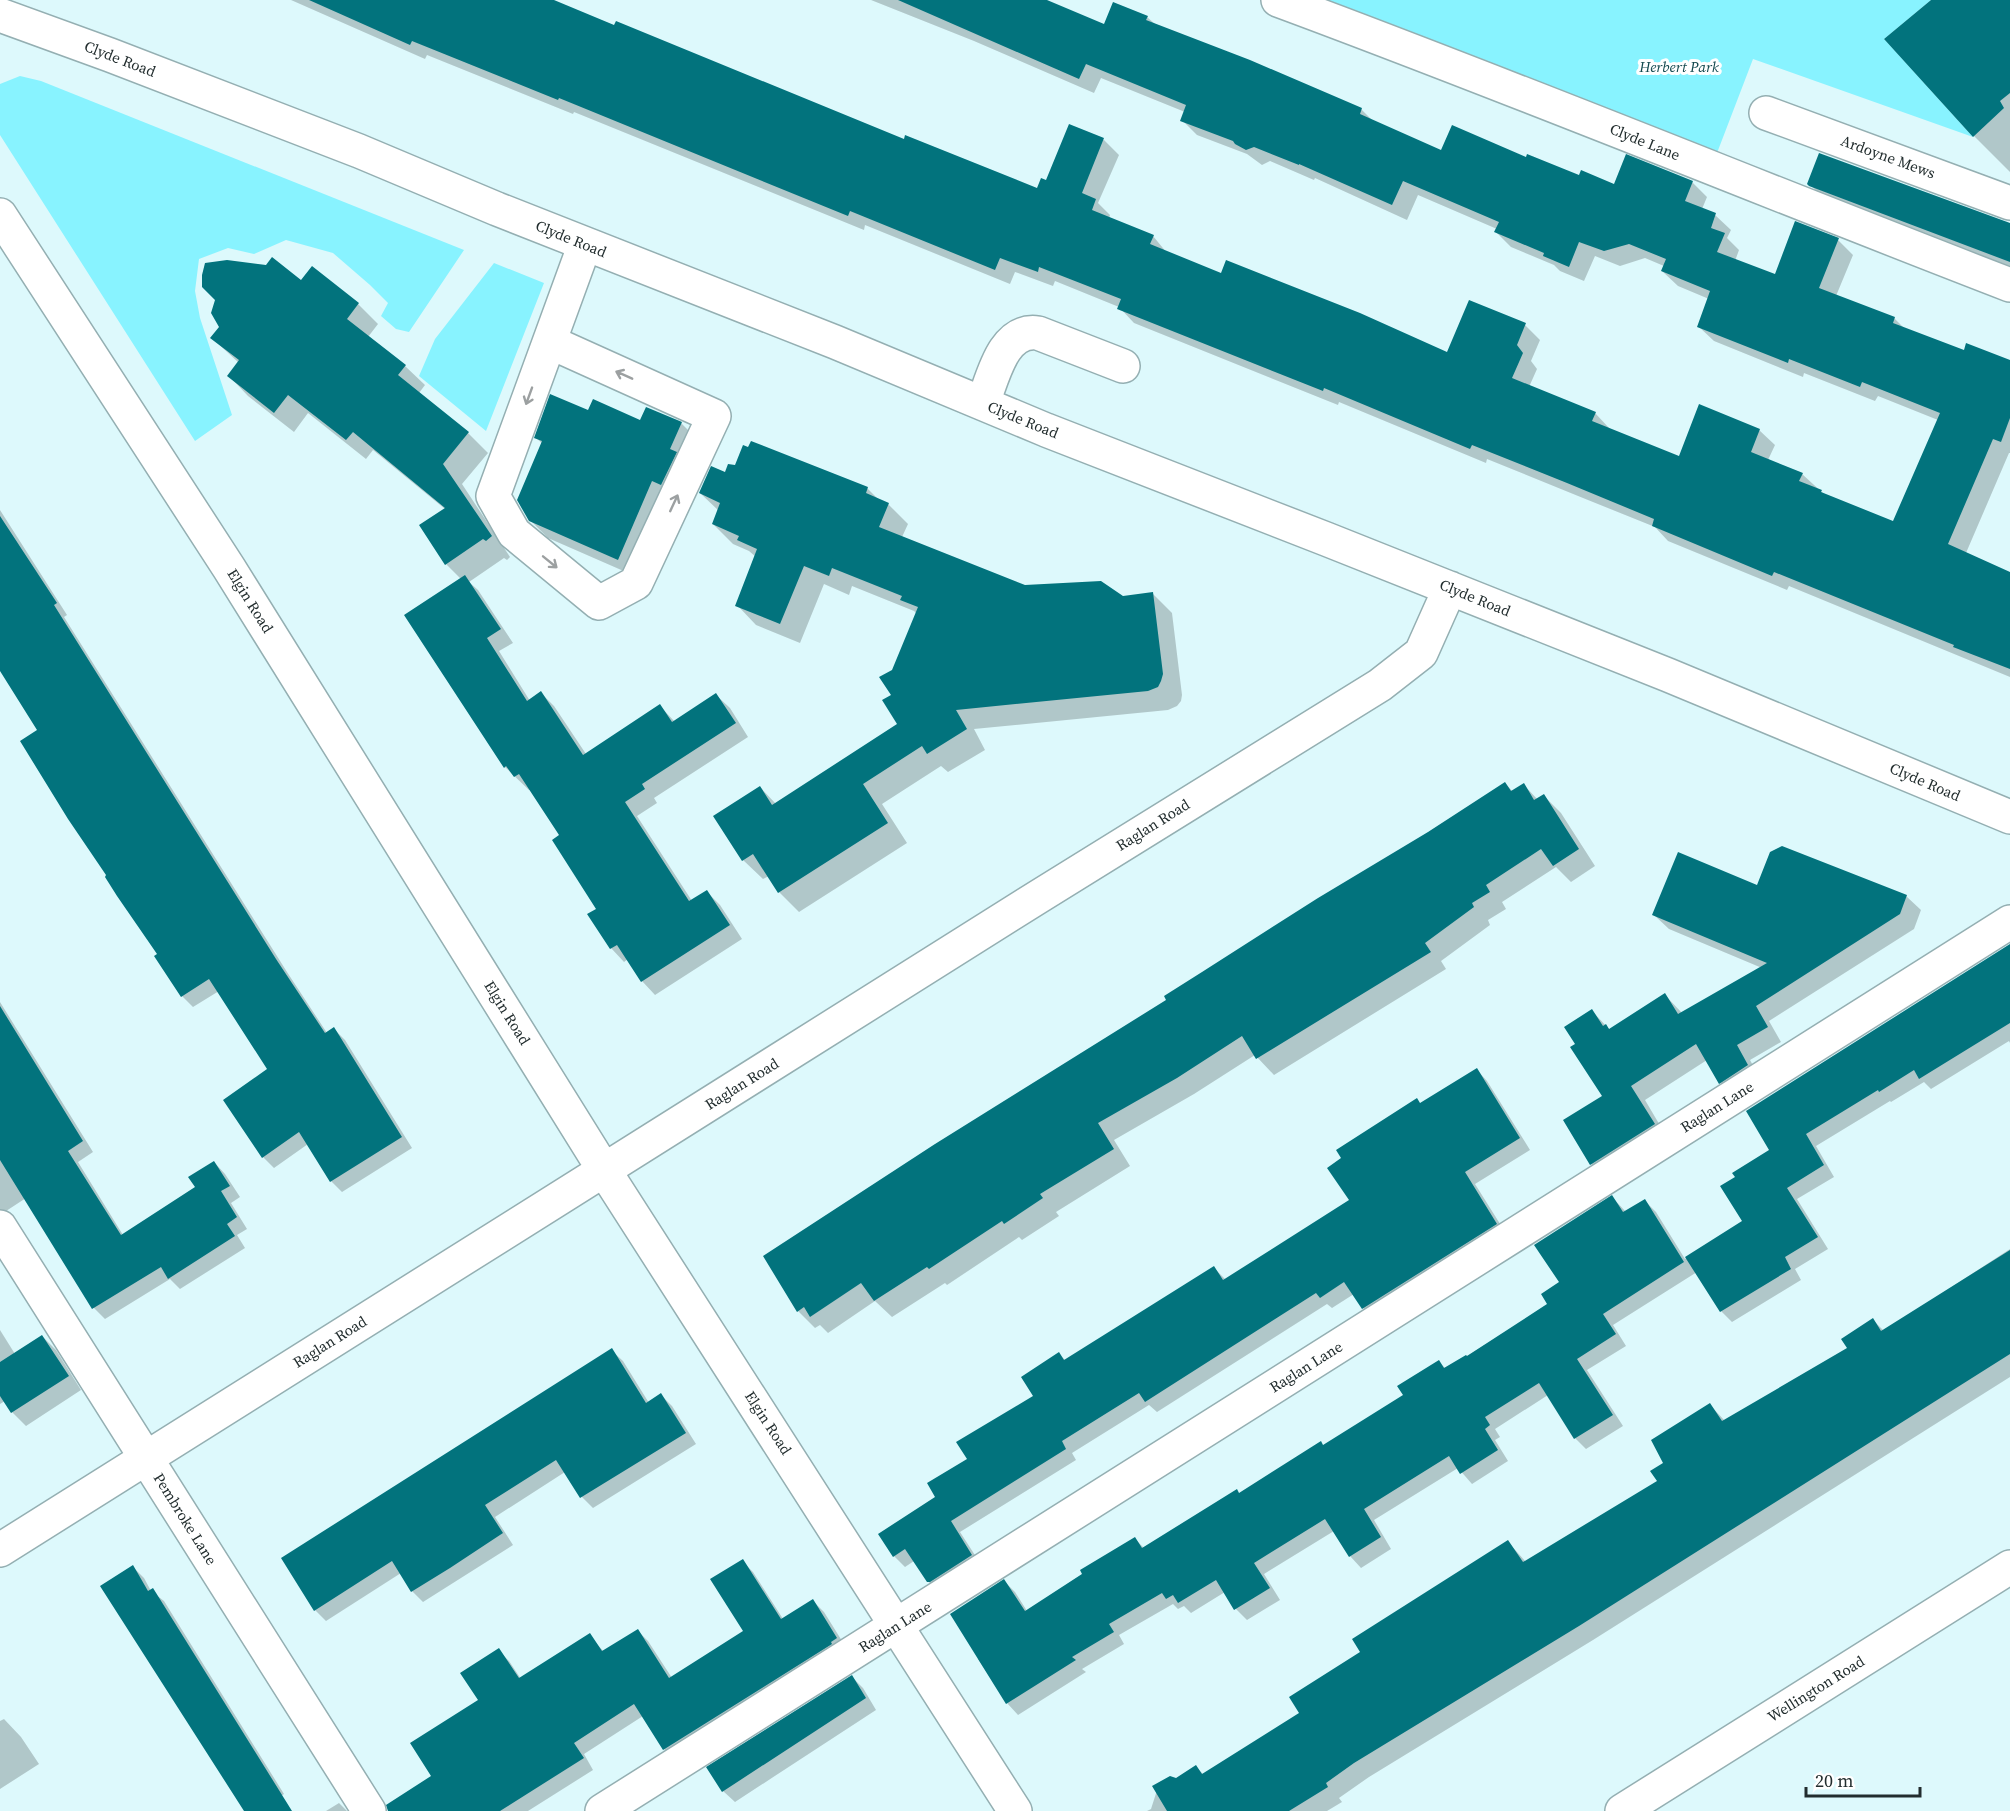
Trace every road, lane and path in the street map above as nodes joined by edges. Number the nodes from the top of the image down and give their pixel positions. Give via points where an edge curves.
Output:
1 (1278, 0) edge
2 (0, 15) edge
3 (33, 27) junction
4 (0, 29) edge
5 (1766, 113) dead end
6 (2010, 203) edge
7 (0, 215) edge
8 (585, 244) junction
9 (2010, 285) edge
10 (550, 342) junction
11 (1123, 366) dead end
12 (983, 403) junction
13 (1450, 588) junction
14 (2010, 817) edge
15 (2010, 922) edge
16 (604, 1170) junction
17 (0, 1227) edge
18 (146, 1458) junction
19 (0, 1550) edge
20 (2010, 1566) edge
21 (898, 1625) junction
22 (369, 1811) edge
23 (602, 1811) edge
24 (1015, 1811) edge
25 (1622, 1811) edge

1 - 9 street, Clyde Lane
2 - 3 street, Clyde Road
3 - 4 street, Clyde Road
3 - 8 street, Clyde Road via 348,146
5 - 6 street, Ardoyne Mews
7 - 16 street, Elgin Road via 229,568
8 - 10 street
8 - 12 street, Clyde Road
10 -> 10 street via 493,496 514,533 599,603 636,583 714,416
11 - 12 street via 1027,331 1011,341
12 - 13 street, Clyde Road
13 - 14 street, Clyde Road
13 - 16 street, Raglan Road via 1421,653 1380,685
15 - 21 street, Raglan Lane
16 - 18 street, Raglan Road
16 - 21 street, Elgin Road
17 - 18 street, Pembroke Lane
18 - 19 street, Raglan Road
18 - 22 street, Pembroke Lane
20 - 25 street, Wellington Road
21 - 23 street, Raglan Lane
21 - 24 street, Elgin Road

